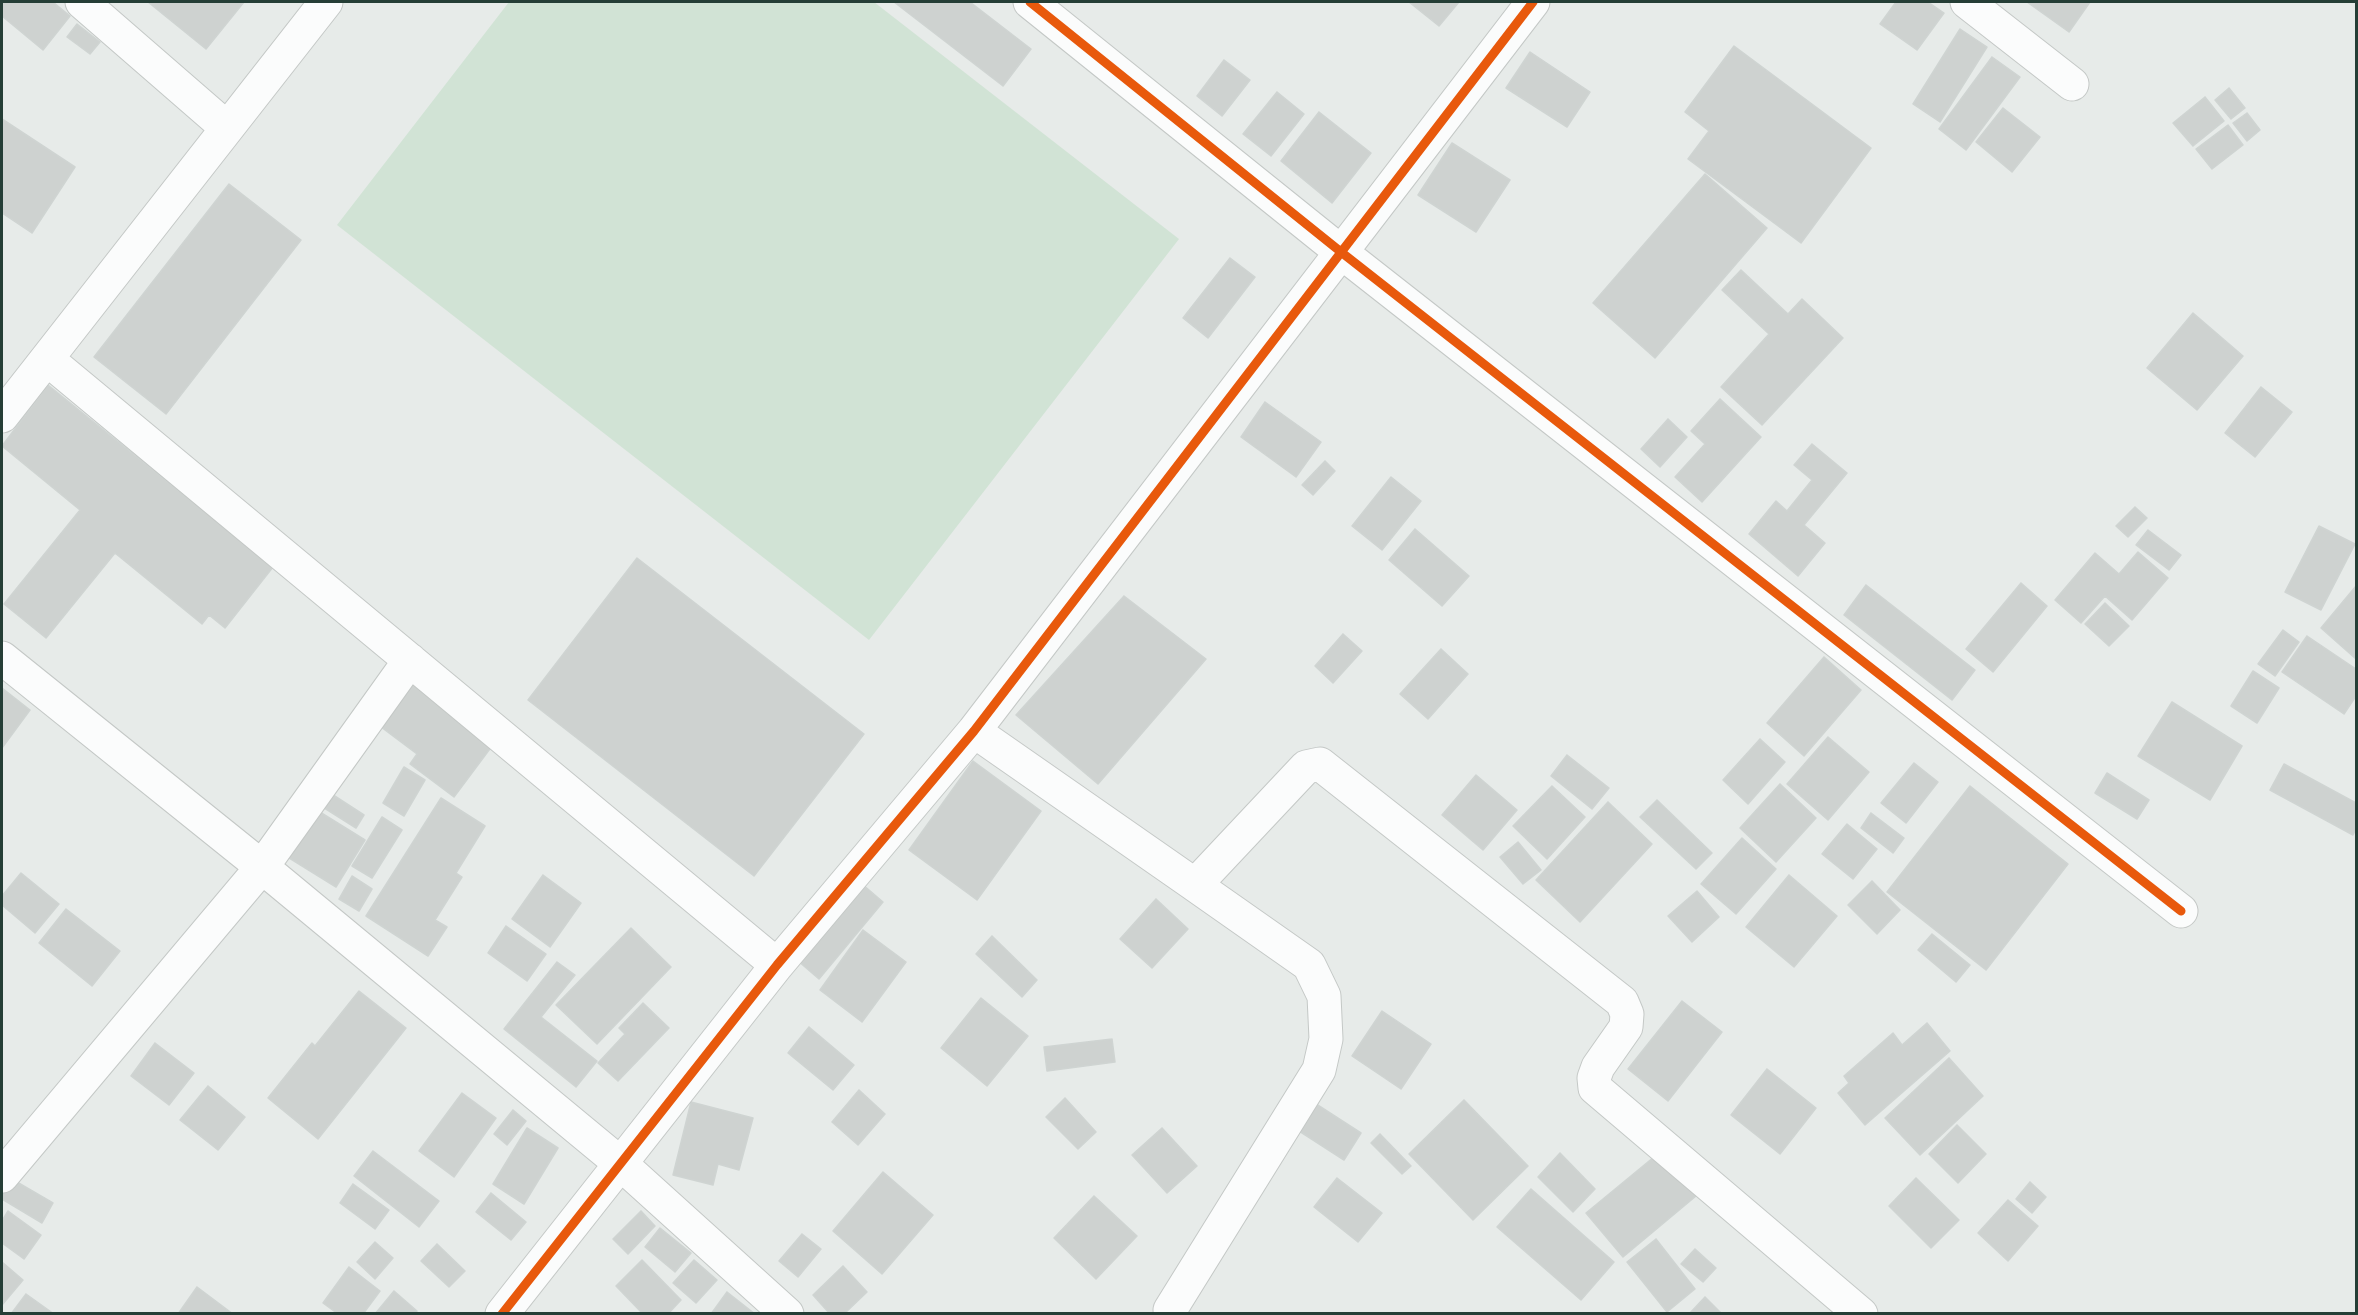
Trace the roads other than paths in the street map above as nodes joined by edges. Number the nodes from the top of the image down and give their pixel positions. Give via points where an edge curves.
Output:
1 (82, 2) edge
2 (326, 2) edge
3 (1030, 2) edge
4 (1533, 2) edge
5 (1966, 2) edge
6 (2072, 84) dead end
7 (227, 128) junction
8 (1341, 252) junction
9 (47, 359) junction
10 (2, 416) edge
11 (2, 658) edge
12 (410, 660) junction
13 (974, 731) junction
14 (262, 867) junction
15 (1195, 885) junction
16 (2181, 911) dead end
17 (777, 965) junction
18 (621, 1164) junction
19 (2, 1176) edge
20 (1170, 1310) dead end
21 (502, 1314) edge
22 (787, 1314) edge
23 (1862, 1314) edge

1 - 7 street
2 - 7 street
3 - 8 street
4 - 8 street
5 - 6 street
7 - 9 street
8 - 13 street
8 - 16 street
9 - 10 street
9 - 12 street
11 - 14 street
12 - 14 street
12 - 17 street
13 - 15 street
13 - 17 street
14 - 18 street
14 - 19 street
15 - 20 street via 1309,965 1324,996 1326,1039 1319,1070
15 - 23 street via 1306,767 1320,764 1622,1002 1627,1014 1626,1027 1598,1067 1595,1088
17 - 18 street
18 - 21 street
18 - 22 street

